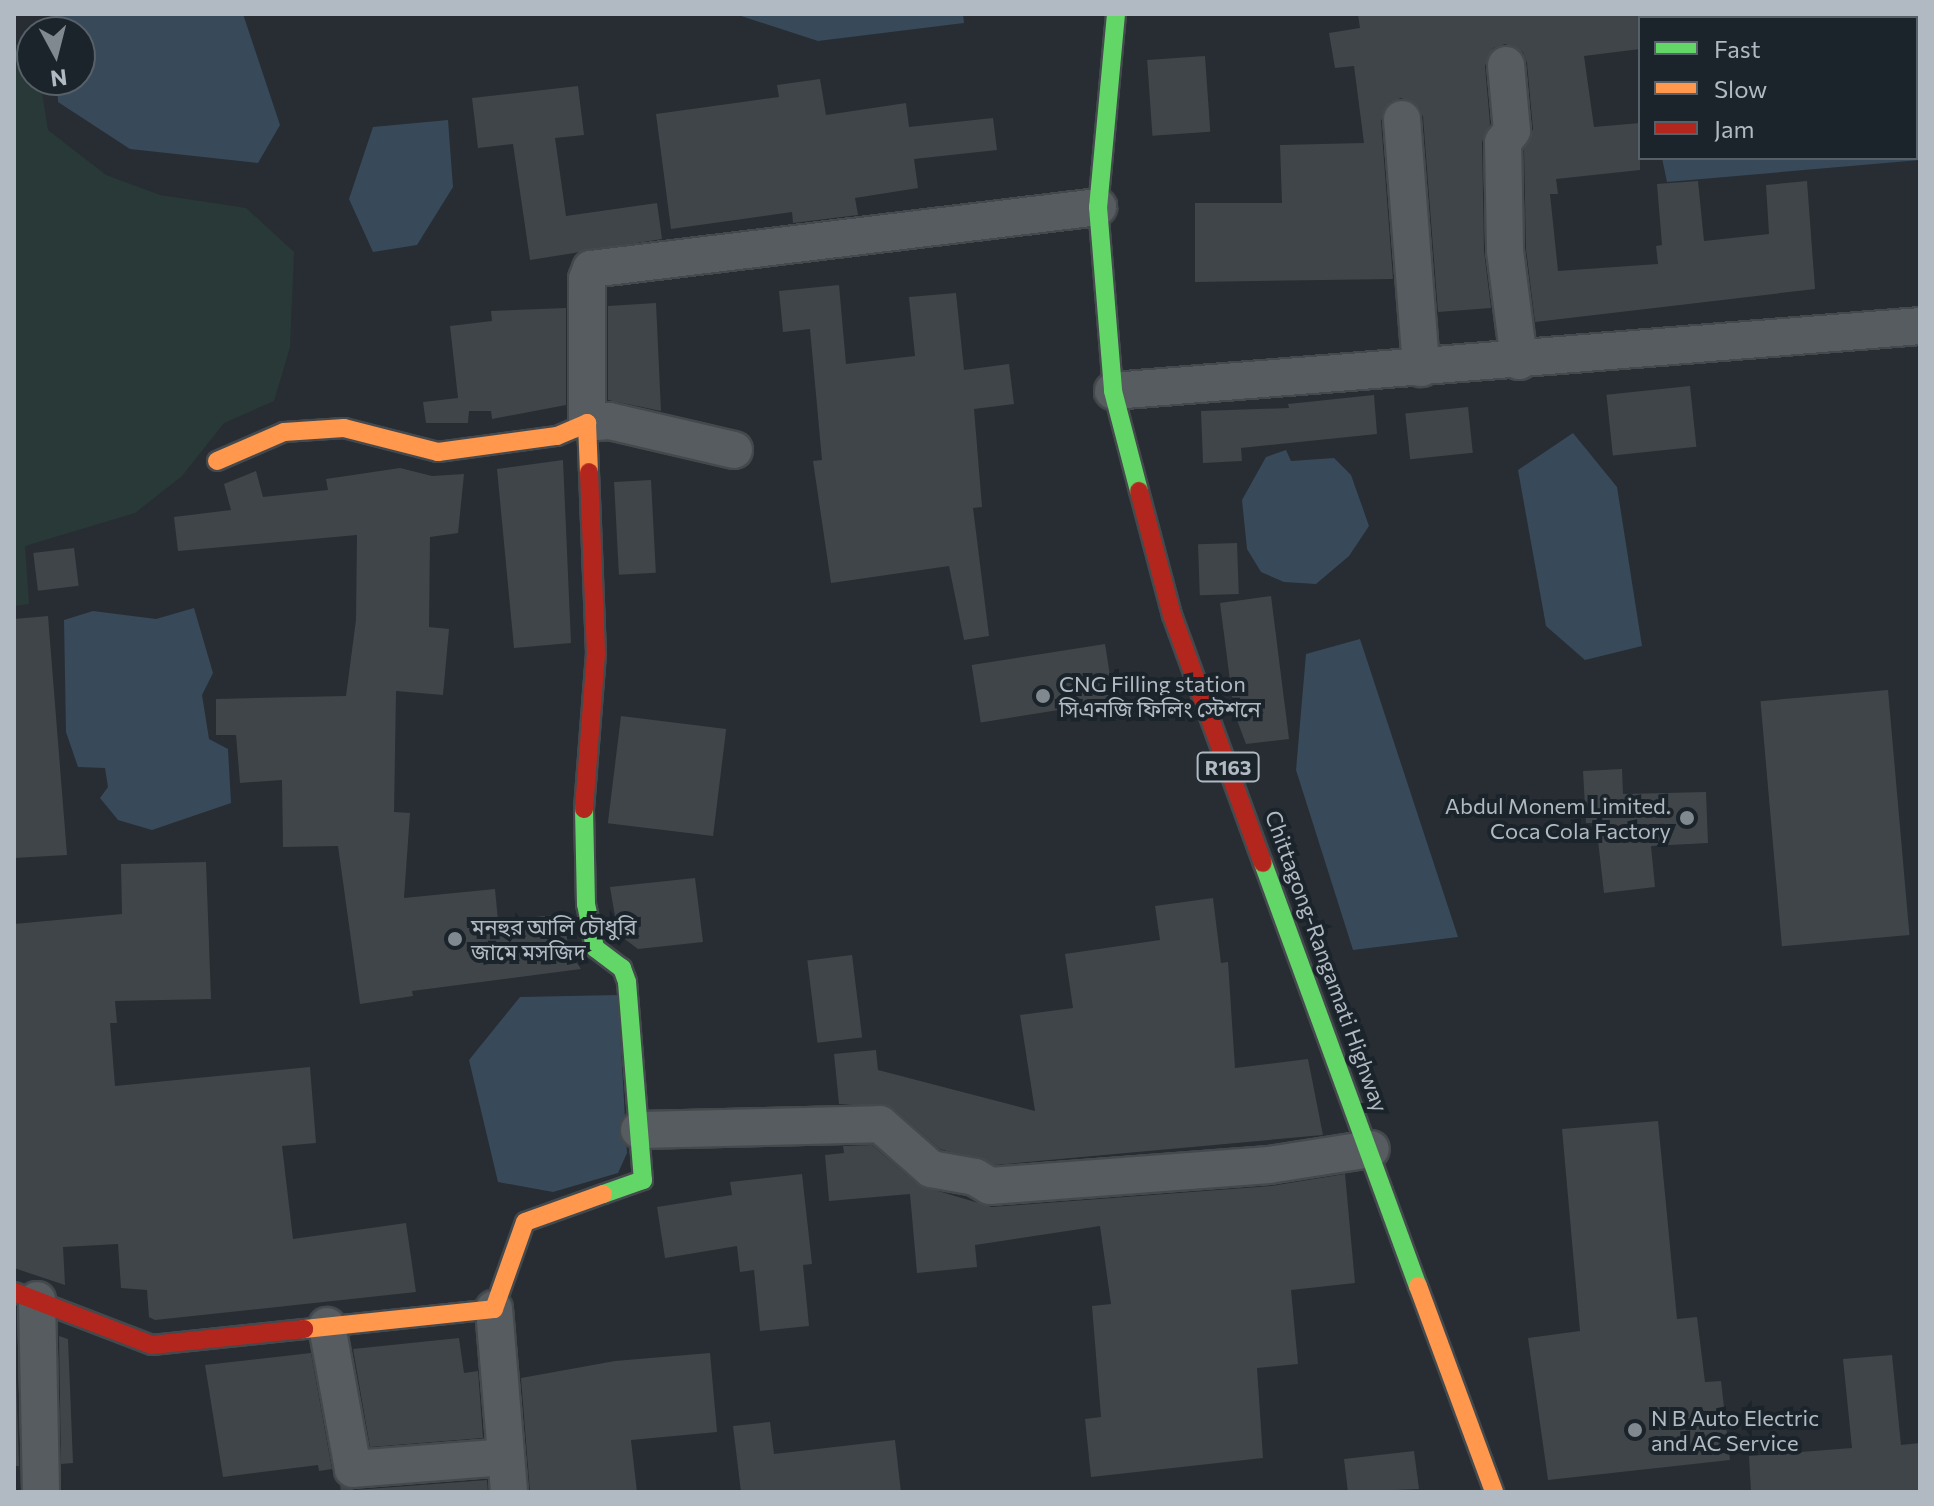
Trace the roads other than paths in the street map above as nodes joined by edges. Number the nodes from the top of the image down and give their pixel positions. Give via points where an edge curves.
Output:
1 (1116, 14) edge
2 (1506, 65) dead end
3 (1402, 119) dead end
4 (1098, 207) junction
5 (1920, 326) edge
6 (1519, 361) junction
7 (1421, 368) junction
8 (1113, 391) junction
9 (587, 423) junction
10 (734, 450) dead end
11 (217, 461) dead end
12 (639, 1130) junction
13 (1371, 1149) junction
14 (26, 1296) edge
15 (494, 1309) junction
16 (327, 1326) junction
17 (508, 1474) edge
18 (41, 1492) edge
19 (1494, 1492) edge

1 - 4 street, Chittagong-Rangamati Highway / R163
2 - 6 street via 1512,131 1503,142 1505,251
3 - 7 street
4 - 8 street, Chittagong-Rangamati Highway / R163
4 - 9 street via 591,269
5 - 6 street
6 - 7 street
7 - 8 street
8 - 13 street, Chittagong-Rangamati Highway / R163 via 1172,615
9 - 10 street via 609,421
9 - 11 street via 557,436 438,452 344,428 284,432
9 - 12 street via 596,654 582,839 595,948 622,968 627,982
12 - 13 street via 880,1124 931,1169 975,1177 990,1186 1269,1165
12 - 15 street via 643,1180 525,1222
13 - 19 street, Chittagong-Rangamati Highway / R163
14 - 16 street via 152,1345
14 - 18 street
15 - 16 street
15 - 17 street
16 - 17 street via 353,1469

